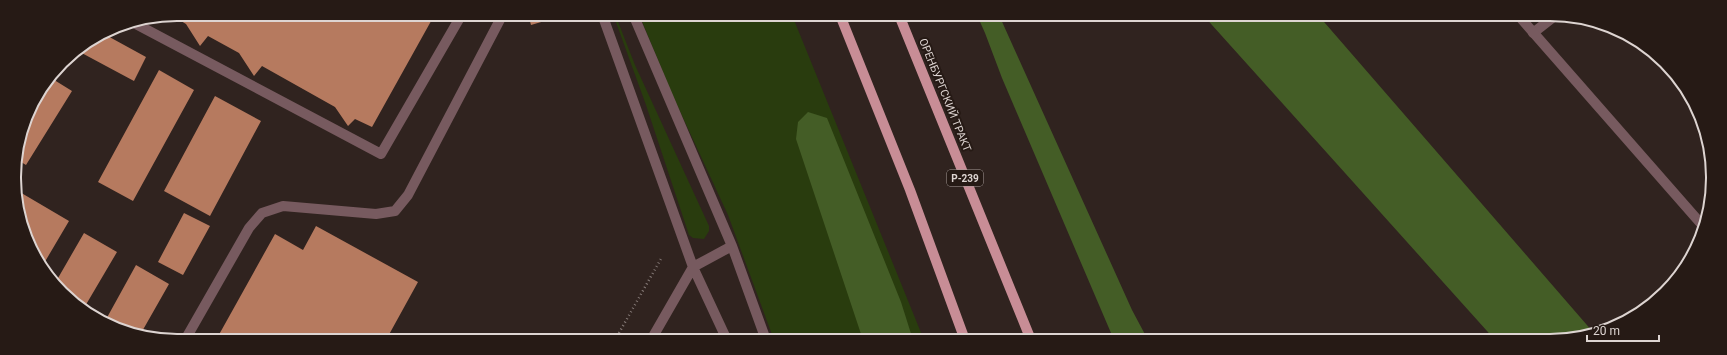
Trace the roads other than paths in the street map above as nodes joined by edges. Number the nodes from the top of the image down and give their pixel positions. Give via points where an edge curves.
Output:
1 (458, 21) edge
2 (499, 21) edge
3 (605, 21) edge
4 (636, 21) edge
5 (842, 21) edge
6 (901, 21) edge
7 (1523, 21) edge
8 (1548, 21) edge
9 (139, 26) edge
10 (1533, 33) junction
11 (1700, 222) edge
12 (732, 246) junction
13 (693, 267) junction
14 (188, 334) edge
15 (654, 334) edge
16 (724, 334) edge
17 (764, 334) edge
18 (963, 334) edge
19 (1029, 334) edge

1 - 9 street via 381,154
2 - 14 street via 408,195 395,211 376,214 283,206 262,214 249,228
3 - 13 street
4 - 12 street
5 - 18 main road via 910,190
6 - 19 main road, ОРЕНБУРГСКИЙ ТРАКТ / Р-239
7 - 10 street
8 - 10 street
10 - 11 street
12 - 13 street
12 - 17 street
13 - 15 street
13 - 16 street

